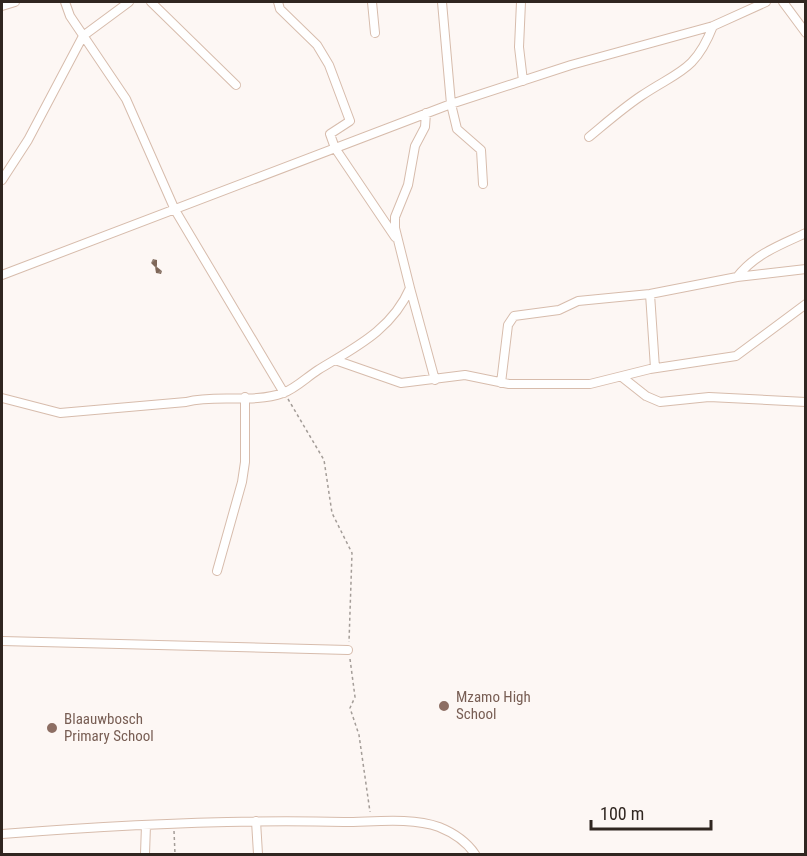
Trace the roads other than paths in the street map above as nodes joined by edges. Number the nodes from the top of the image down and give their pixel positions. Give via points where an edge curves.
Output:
1 (15, 2) edge
2 (65, 2) edge
3 (129, 2) edge
4 (151, 2) edge
5 (278, 2) edge
6 (372, 2) edge
7 (442, 2) edge
8 (521, 2) edge
9 (766, 2) edge
10 (783, 2) edge
11 (2, 6) edge
12 (713, 26) junction
13 (375, 33) dead end
14 (806, 33) edge
15 (83, 36) junction
16 (523, 81) junction
17 (236, 85) dead end
18 (451, 104) junction
19 (426, 113) junction
20 (589, 137) dead end
21 (335, 148) junction
22 (2, 180) edge
23 (483, 183) dead end
24 (175, 210) junction
25 (806, 233) edge
26 (398, 240) junction
27 (806, 269) edge
28 (2, 275) edge
29 (737, 277) junction
30 (410, 288) junction
31 (650, 294) junction
32 (806, 304) edge
33 (335, 360) junction
34 (655, 368) junction
35 (622, 376) junction
36 (435, 380) junction
37 (501, 383) junction
38 (284, 393) junction
39 (245, 397) junction
40 (2, 398) edge
41 (806, 402) edge
42 (217, 571) dead end
43 (2, 641) edge
44 (348, 650) road end
45 (256, 821) junction
46 (146, 825) junction
47 (2, 834) edge
48 (145, 855) edge
49 (258, 855) edge
50 (475, 855) edge

1 - 11 street
2 - 15 street
3 - 15 street
4 - 17 street
5 - 21 street via 280,9 317,45 329,65 350,121 330,134
6 - 13 street
7 - 18 street
8 - 16 street via 519,46
9 - 12 street
10 - 14 street
12 - 16 street
12 - 20 street via 706,44 685,70 643,95
15 - 22 street via 28,141
15 - 24 street via 126,99
16 - 18 street
18 - 19 street
18 - 23 street via 457,129 481,150
19 - 21 street
19 - 26 street via 408,185 395,217
21 - 24 street
21 - 26 street
24 - 28 street
24 - 38 street
25 - 29 street via 762,253 748,262
26 - 30 street
27 - 29 street
29 - 31 street
30 - 33 street via 372,338
30 - 36 street
31 - 34 street
31 - 37 street via 578,301 560,310 514,316 508,325
32 - 34 street via 743,353
33 - 36 street via 396,383
33 - 38 street
34 - 35 street
35 - 37 street via 590,384
35 - 41 street via 660,402 709,397
36 - 37 street via 470,375
38 - 39 street
39 - 40 street via 205,397 60,413
39 - 42 street via 242,482
43 - 44 street
45 - 46 street
45 - 49 street
45 - 50 street via 437,826 459,837
46 - 47 street
46 - 48 street

